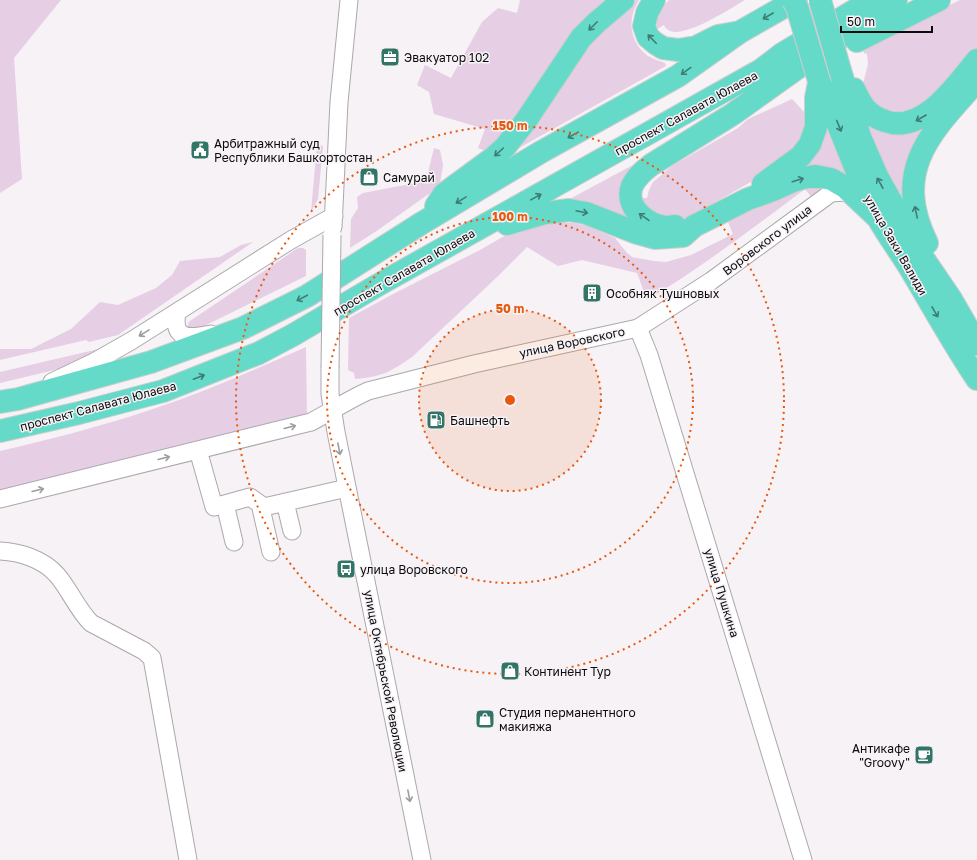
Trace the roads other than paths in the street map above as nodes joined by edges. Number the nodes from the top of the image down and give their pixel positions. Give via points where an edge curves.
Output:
1 (349, 0) edge
2 (623, 0) edge
3 (654, 0) edge
4 (820, 0) edge
5 (872, 0) edge
6 (896, 0) edge
7 (939, 0) edge
8 (796, 2) edge
9 (740, 32) junction
10 (977, 60) edge
11 (783, 79) junction
12 (977, 81) edge
13 (836, 97) junction
14 (600, 161) junction
15 (854, 195) junction
16 (748, 199) junction
17 (334, 216) junction
18 (878, 219) junction
19 (422, 223) junction
20 (489, 223) junction
21 (694, 226) junction
22 (951, 299) junction
23 (177, 312) junction
24 (243, 328) junction
25 (638, 328) junction
26 (977, 344) edge
27 (977, 379) edge
28 (9, 400) edge
29 (333, 411) junction
30 (0, 431) edge
31 (198, 450) junction
32 (347, 488) junction
33 (0, 499) edge
34 (285, 502) junction
35 (225, 504) junction
36 (260, 504) junction
37 (292, 531) dead end
38 (234, 542) dead end
39 (0, 551) edge
40 (271, 552) dead end
41 (188, 860) edge
42 (422, 860) edge
43 (803, 860) edge

1 - 17 street, улица Октябрьской Революции via 339,102
2 -> 19 main road via 581,38 505,148 444,194
9 -> 3 main road via 718,36 696,47 678,50 663,48 648,37 644,26
4 - 13 main road, bridge via 840,70
5 - 14 main road, проспект Салавата Юлаева via 782,54 761,70
6 - 11 main road
7 - 11 main road
8 -> 9 main road
8 - 13 main road, bridge via 819,81 816,98
9 -> 19 main road via 678,76 541,152
10 -> 13 main road via 940,102 912,122 890,123 870,115 862,104
11 - 14 main road via 642,154
21 -> 11 main road via 666,227 644,218 634,210 630,198 632,187 640,174 651,165 733,114
22 -> 12 main road via 920,230 913,198 914,176 921,153 932,133
13 - 16 main road via 816,127 802,156 767,180
13 -> 18 main road, улица Заки Валиди via 860,180
22 -> 13 main road, улица Заки Валиди via 921,255 876,176 860,137
20 -> 14 main road, проспект Салавата Юлаева
16 -> 15 main road via 792,181 815,176 831,179
15 - 18 main road
15 - 25 street, Воровского улица via 845,192 831,193 711,281
16 - 21 main road
17 - 23 street
17 - 29 street, улица Октябрьской Революции, bridge via 330,368
18 -> 27 main road, улица Заки Валиди via 956,349
19 -> 24 main road via 307,296
20 -> 21 main road via 510,224 527,217 570,210 586,213 655,238 683,236
30 -> 20 main road, проспект Салавата Юлаева via 163,391 259,353
22 - 26 main road, улица Заки Валиди
23 - 24 street via 176,328 185,336 204,336
23 -> 28 street via 94,362
24 - 28 main road via 151,362
25 - 29 street, улица Воровского via 474,364 368,391 351,398
25 - 43 street, улица Пушкина via 649,355
31 -> 29 street, улица Воровского via 311,422
29 -> 32 street, улица Октябрьской Революции
33 -> 31 street, улица Воровского
31 - 35 street via 214,507
32 - 34 street
32 -> 42 street, улица Октябрьской Революции
34 - 36 street via 264,507
34 - 37 street
35 - 36 street via 250,497
35 - 38 street
36 - 40 street
39 - 41 street via 28,556 45,565 57,575 91,623 144,651 152,658

